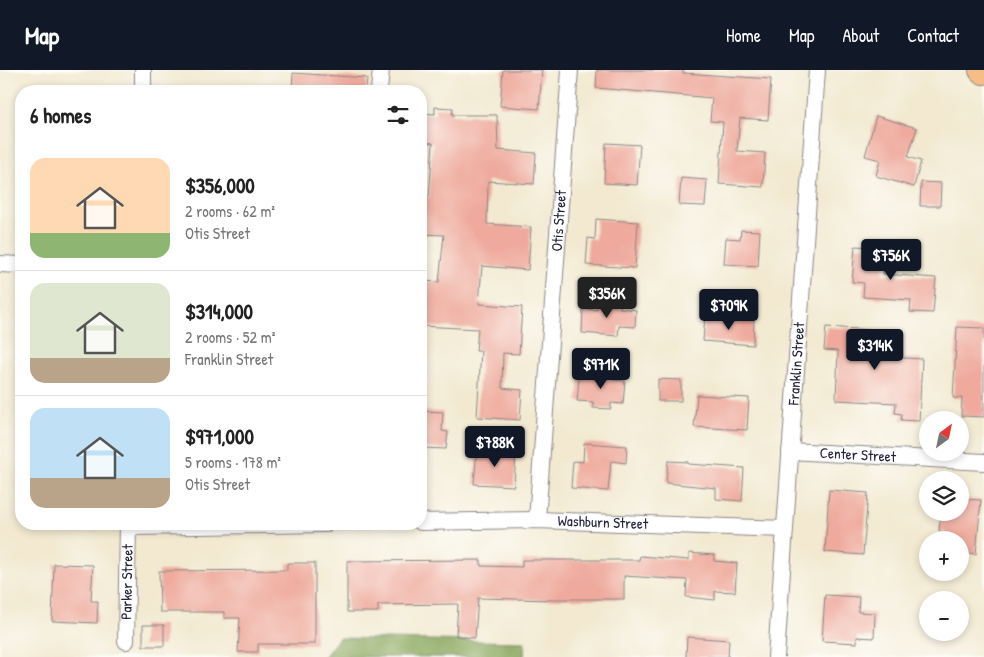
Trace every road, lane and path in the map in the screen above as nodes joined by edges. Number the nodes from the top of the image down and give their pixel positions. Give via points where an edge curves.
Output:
1 (143, 70) edge
2 (381, 70) edge
3 (570, 70) edge
4 (818, 70) edge
5 (143, 85) edge
6 (380, 85) edge
7 (0, 264) edge
8 (15, 264) edge
9 (790, 451) junction
10 (984, 462) edge
11 (537, 520) junction
12 (427, 522) edge
13 (785, 529) junction
14 (128, 530) edge
15 (126, 641) dead end
16 (776, 657) edge

1 - 5 street
2 - 6 street
3 - 11 street, Otis Street
4 - 9 street, Franklin Street
7 - 8 street
9 - 10 street, Center Street
9 - 13 street, Franklin Street
11 - 12 street, Washburn Street
11 - 13 street, Washburn Street
13 - 16 street, Franklin Street
14 - 15 street, Parker Street

